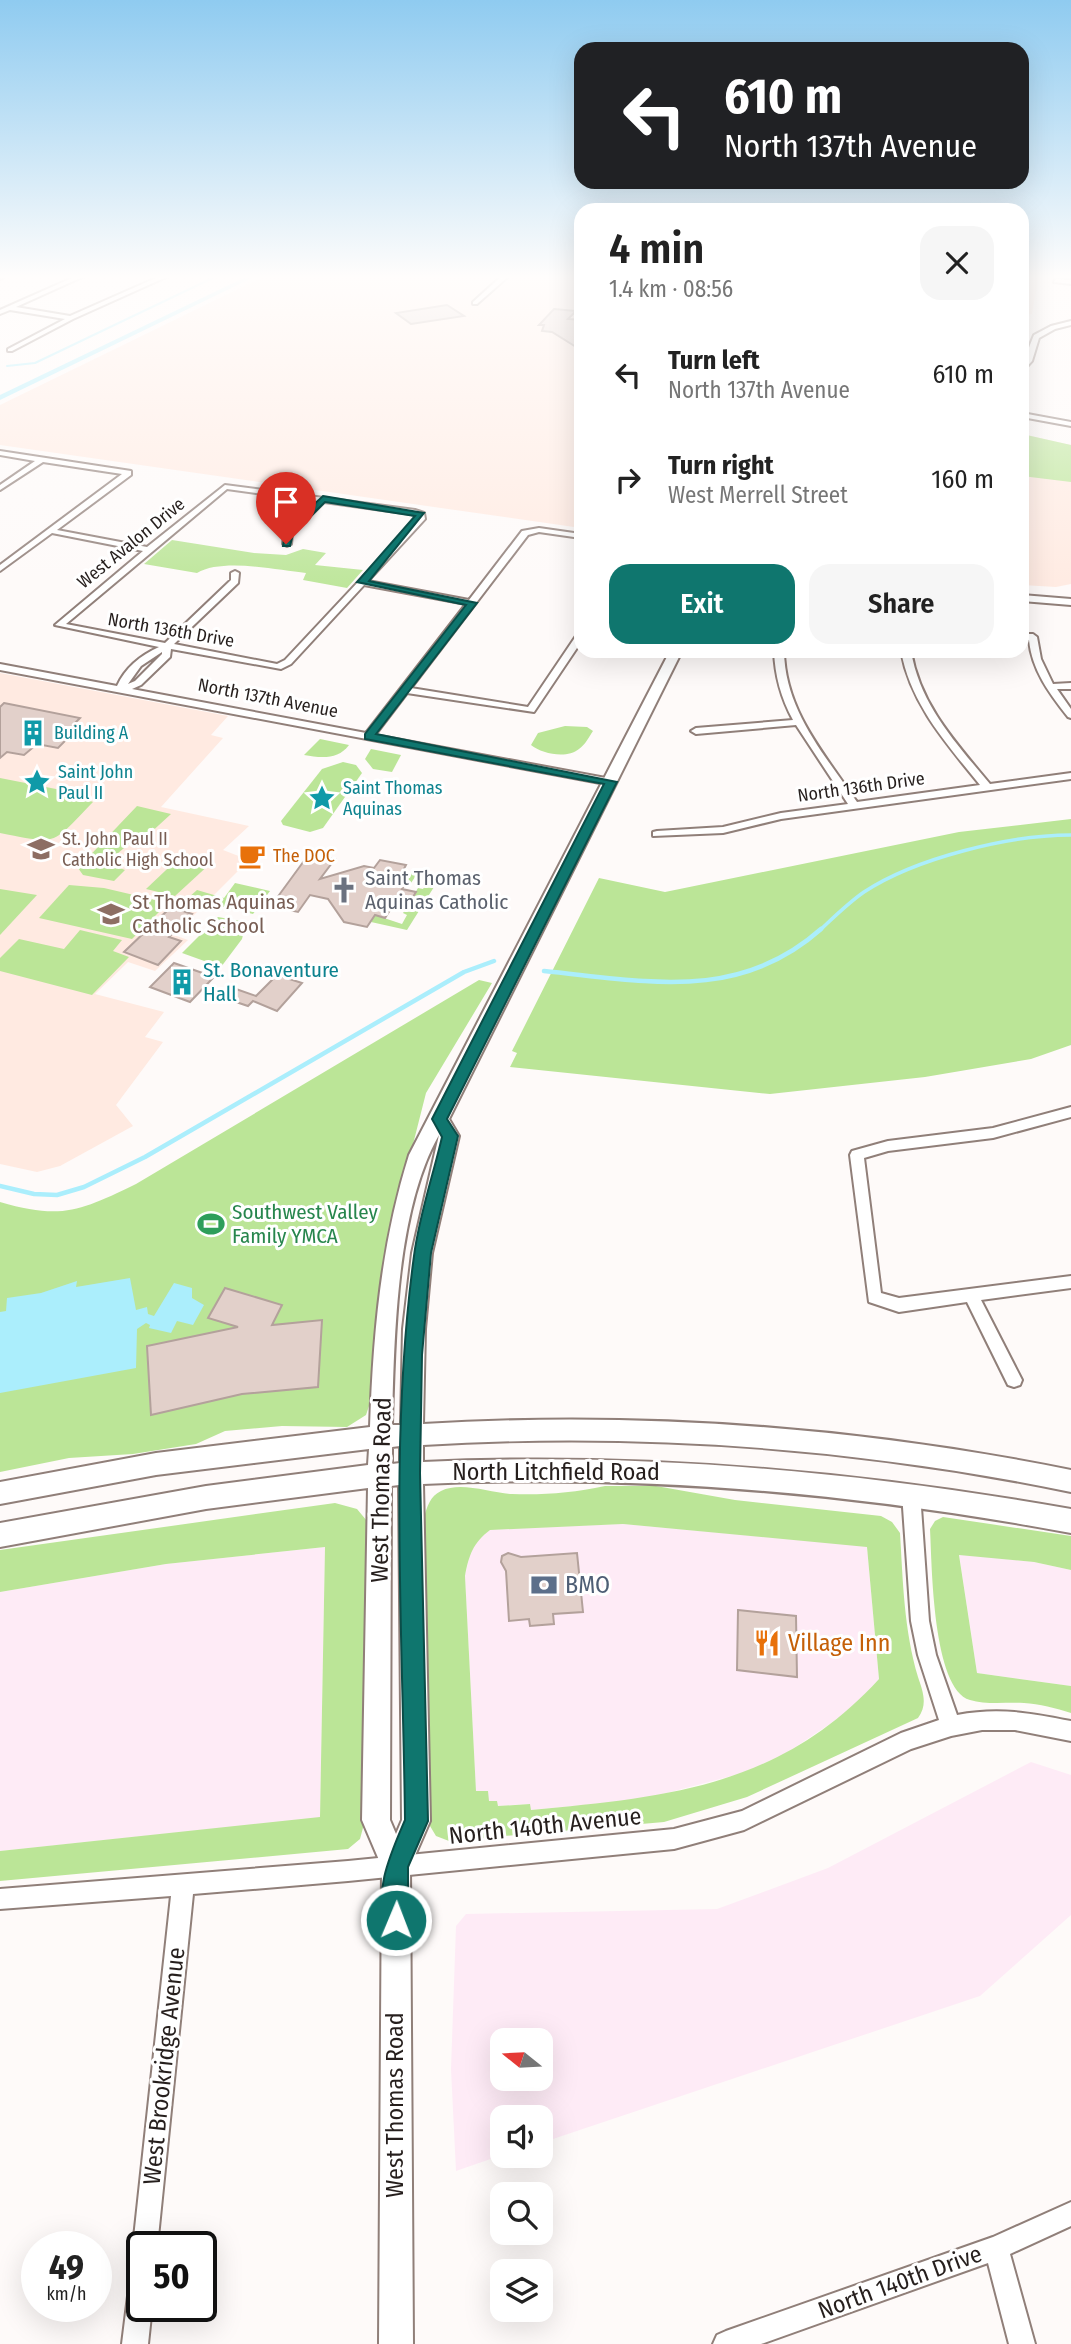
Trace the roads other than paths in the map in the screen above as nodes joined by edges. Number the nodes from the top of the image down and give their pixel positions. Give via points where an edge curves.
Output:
1 (1071, 412) edge
2 (1029, 416) edge
3 (1056, 420) junction
4 (1071, 424) edge
5 (0, 453) edge
6 (42, 459) junction
7 (0, 488) edge
8 (323, 499) junction
9 (52, 531) junction
10 (574, 535) edge
11 (286, 544) dead end
12 (148, 550) junction
13 (0, 569) edge
14 (235, 573) dead end
15 (362, 582) junction
16 (1029, 592) edge
17 (1071, 595) edge
18 (1029, 599) edge
19 (1071, 602) edge
20 (472, 603) junction
21 (59, 625) joint
22 (1029, 642) edge
23 (574, 646) edge
24 (166, 647) junction
25 (673, 658) edge
26 (778, 658) edge
27 (908, 658) edge
28 (0, 667) edge
29 (1071, 686) edge
30 (1050, 687) junction
31 (121, 690) junction
32 (405, 690) junction
33 (1071, 715) edge
34 (801, 722) junction
35 (696, 731) dead end
36 (369, 736) junction
37 (1071, 776) edge
38 (611, 782) junction
39 (987, 787) junction
40 (855, 806) junction
41 (657, 834) dead end
42 (1071, 1112) edge
43 (439, 1119) junction
44 (1071, 1282) edge
45 (972, 1297) junction
46 (1014, 1380) dead end
47 (411, 1434) junction
48 (382, 1437) junction
49 (411, 1473) junction
50 (380, 1476) junction
51 (1071, 1481) edge
52 (0, 1493) edge
53 (911, 1493) junction
54 (1071, 1521) edge
55 (0, 1535) edge
56 (951, 1726) junction
57 (1071, 1731) edge
58 (396, 1867) junction
59 (183, 1885) junction
60 (0, 1899) edge
61 (1071, 2214) edge
62 (147, 2231) edge
63 (996, 2248) junction
64 (137, 2322) edge
65 (135, 2344) edge
66 (396, 2344) edge
67 (726, 2344) edge
68 (1022, 2344) edge

1 - 3 street
2 - 3 street
3 - 4 street
5 - 6 street
6 - 7 street
6 - 9 street via 128,473
8 - 11 street via 288,533
8 - 12 street, West Avalon Drive via 225,487
8 - 15 street via 421,514
9 - 12 street
9 - 13 street
10 - 20 street via 530,530
12 - 21 street, West Avalon Drive
14 - 24 street via 235,581
15 - 20 street
15 - 24 street, North 136th Drive via 288,662 278,667
16 - 17 street
18 - 19 street
20 - 32 street
21 - 24 street, North 136th Drive
22 - 30 street
23 - 32 street via 531,710
24 - 31 street via 167,655 148,674
25 - 38 main road, West Thomas Road
26 - 34 street via 783,691
27 - 39 street via 917,691
28 - 31 street, North 137th Avenue
29 - 30 street
30 - 33 street
31 - 36 street, North 137th Avenue
32 - 36 street
34 - 35 street
34 - 40 street
36 - 38 street, North 137th Avenue
37 - 39 street, North 136th Drive
38 - 43 main road, West Thomas Road
39 - 40 street, North 136th Drive
40 - 41 street, North 136th Drive via 723,830
42 - 45 street via 993,1133 888,1146 857,1155 874,1297 899,1305
43 - 47 main road, West Thomas Road via 450,1136 430,1212 417,1290
43 - 48 main road, West Thomas Road via 422,1143 402,1210 385,1343
44 - 45 street
45 - 46 street
47 - 48 main road, North Litchfield Road
47 - 49 main road, West Thomas Road
47 - 51 main road, North Litchfield Road via 615,1429 749,1436 981,1464
48 - 50 main road, West Thomas Road
48 - 52 main road, North Litchfield Road via 228,1452
49 - 50 main road, North Litchfield Road
49 - 53 main road, North Litchfield Road via 502,1469 659,1472
49 - 58 main road, West Thomas Road via 416,1821
50 - 55 main road, North Litchfield Road via 190,1499
50 - 58 main road, West Thomas Road via 376,1820
53 - 54 main road, North Litchfield Road
53 - 56 street via 920,1621
56 - 57 street, North 140th Avenue via 1015,1720
56 - 58 street, North 140th Avenue via 908,1740 744,1820 674,1839
58 - 59 street, North 140th Avenue
58 - 66 main road, West Thomas Road
59 - 60 street, North 140th Avenue
59 - 62 street, West Brookridge Avenue
61 - 63 street, North 140th Drive
63 - 67 street, North 140th Drive
63 - 68 street
64 - 65 street

